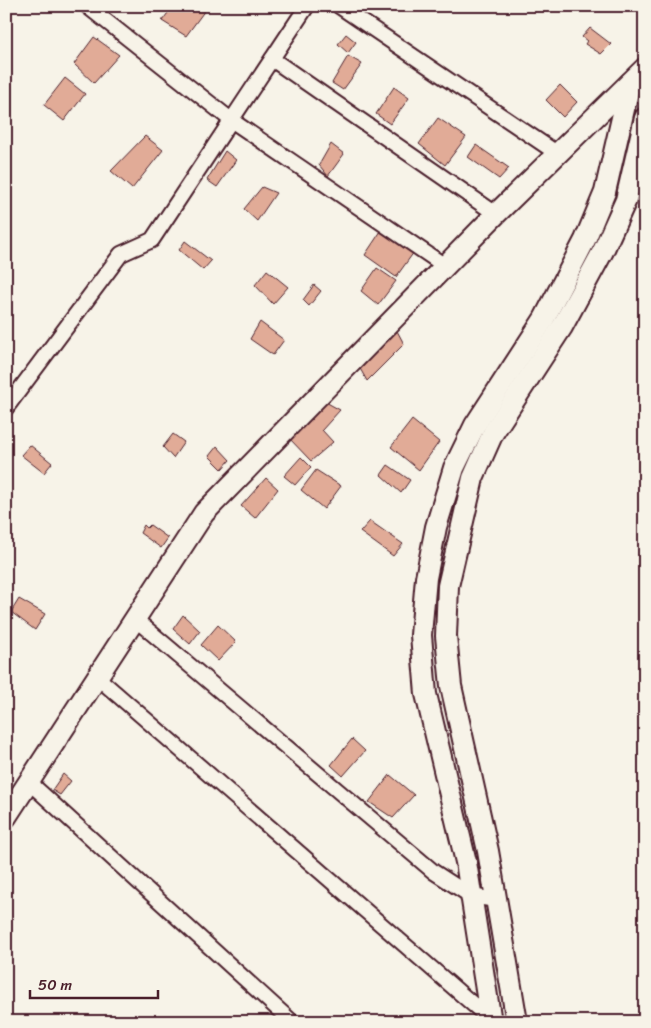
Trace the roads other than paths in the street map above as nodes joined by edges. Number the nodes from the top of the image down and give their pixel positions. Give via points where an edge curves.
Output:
1 (88, 6) edge
2 (307, 6) edge
3 (339, 6) edge
4 (272, 59) junction
5 (645, 68) edge
6 (630, 83) junction
7 (645, 118) edge
8 (231, 120) junction
9 (558, 154) junction
10 (496, 214) junction
11 (445, 266) junction
12 (6, 408) edge
13 (135, 619) junction
14 (97, 677) junction
15 (29, 782) junction
16 (6, 817) edge
17 (471, 896) junction
18 (496, 900) junction
19 (491, 1021) edge
20 (292, 1022) edge
21 (517, 1022) edge

1 - 8 street
2 - 4 street
3 - 9 street
4 - 8 street
4 - 10 street
5 - 6 street
6 - 9 street
6 - 17 street via 605,192 585,240 544,319 475,425 454,468 436,527 426,578 421,635 426,694 466,862
7 - 18 street via 626,200 603,251 562,327 493,434 473,478 448,586 446,636 451,686
8 - 11 street
8 - 12 street via 152,240 121,254
9 - 10 street
10 - 11 street
11 - 13 street via 204,513
13 - 14 street
13 - 17 street via 434,872
14 - 15 street
14 - 19 street
15 - 16 street
15 - 20 street
17 - 18 street
17 - 19 street
18 - 21 street

